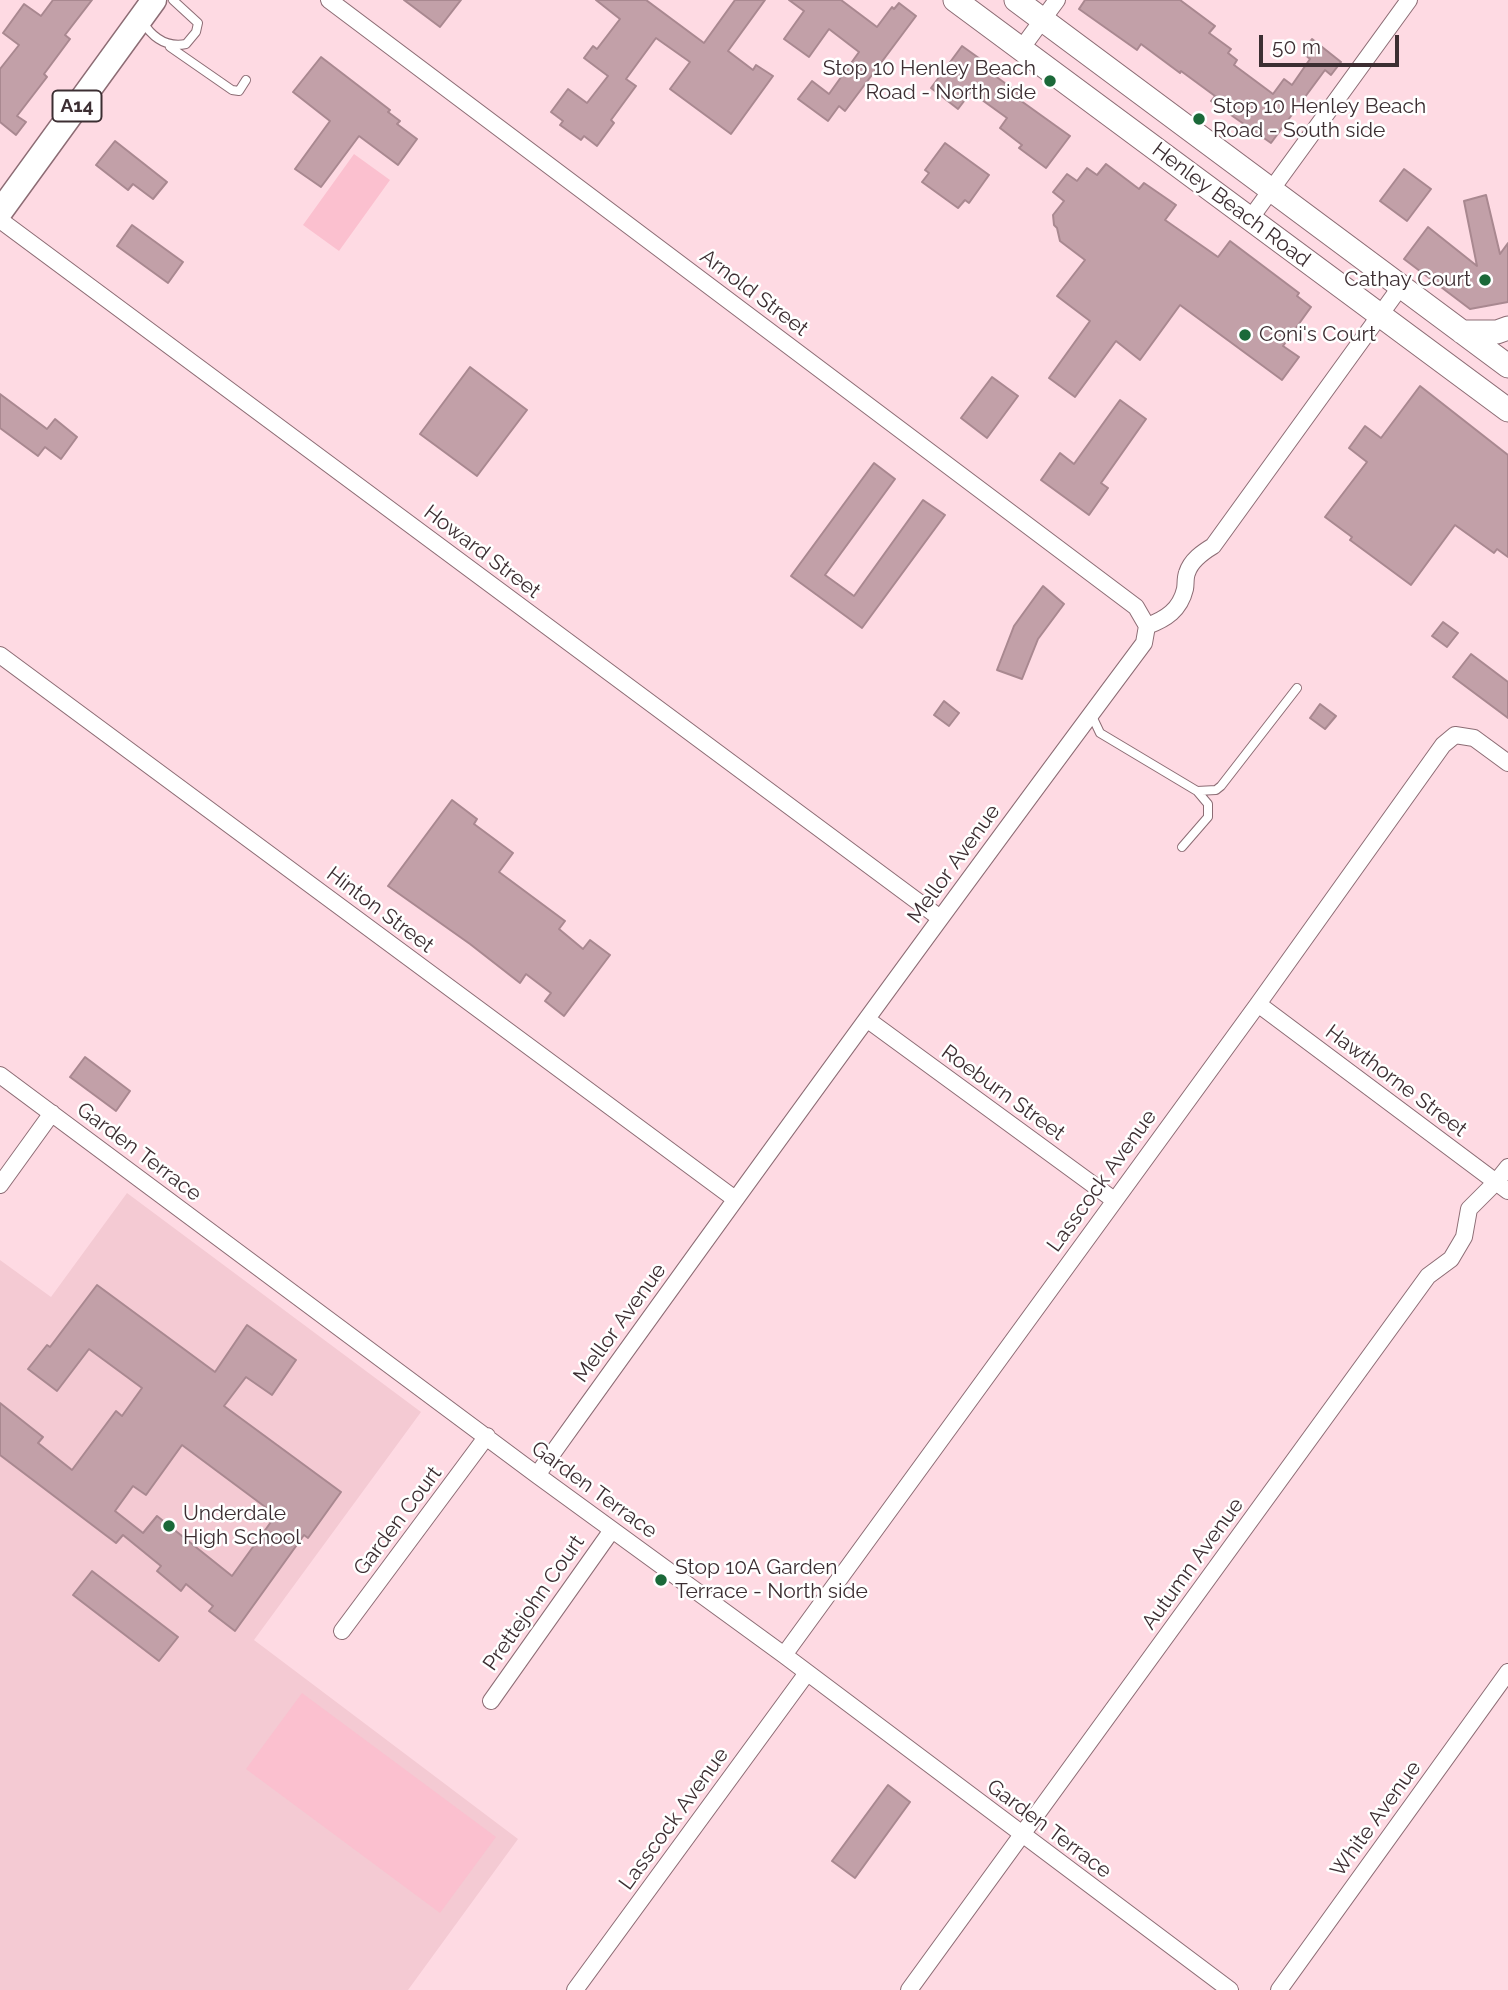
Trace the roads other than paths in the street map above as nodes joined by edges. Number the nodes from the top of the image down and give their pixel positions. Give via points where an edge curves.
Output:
1 (173, 0) edge
2 (329, 0) edge
3 (955, 0) edge
4 (1016, 0) edge
5 (1057, 0) edge
6 (1409, 0) edge
7 (147, 9) edge
8 (1042, 19) junction
9 (167, 45) junction
10 (1021, 49) junction
11 (246, 80) dead end
12 (1271, 189) junction
13 (0, 212) edge
14 (1250, 219) junction
15 (0, 220) edge
16 (1401, 286) junction
17 (1380, 315) junction
18 (1508, 328) edge
19 (1462, 332) junction
20 (1508, 366) edge
21 (1508, 410) edge
22 (1147, 626) junction
23 (0, 655) edge
24 (1297, 688) dead end
25 (1091, 714) junction
26 (1508, 763) edge
27 (1197, 792) junction
28 (1182, 847) dead end
29 (940, 918) junction
30 (1258, 1004) junction
31 (868, 1020) junction
32 (0, 1075) edge
33 (52, 1113) junction
34 (1508, 1167) edge
35 (0, 1185) edge
36 (1502, 1187) edge
37 (735, 1199) junction
38 (1114, 1200) junction
39 (487, 1436) junction
40 (537, 1475) junction
41 (612, 1530) junction
42 (342, 1631) dead end
43 (784, 1655) junction
44 (1508, 1672) edge
45 (807, 1673) junction
46 (491, 1701) dead end
47 (1022, 1835) junction
48 (575, 1990) edge
49 (909, 1990) edge
50 (1230, 1990) edge
51 (1279, 1990) edge

1 - 9 lane via 198,27 186,44
2 - 22 street, Arnold Street via 1136,607
3 - 10 main road, Henley Beach Road
4 - 8 main road, Henley Beach Road
5 - 8 street
6 - 12 street
7 - 9 lane via 148,30
7 - 13 main road, A14
8 - 10 street
8 - 12 main road, Henley Beach Road
9 - 11 lane via 232,90 239,90
10 - 14 main road, Henley Beach Road
12 - 14 street
12 - 16 main road, Henley Beach Road
14 - 17 main road, Henley Beach Road
15 - 29 street, Howard Street
16 - 17 street
16 - 19 main road, Henley Beach Road
17 - 21 main road, Henley Beach Road
17 - 22 street via 1213,545 1187,571 1182,600 1163,620
18 - 19 main road
19 - 20 main road, Henley Beach Road
22 - 25 street, Mellor Avenue via 1144,643
23 - 37 street, Hinton Street
24 - 27 lane via 1221,786
25 - 27 lane via 1100,733
25 - 29 street, Mellor Avenue
26 - 30 street, Lasscock Avenue via 1474,738 1455,735 1443,745
27 - 28 lane via 1208,804 1208,817
29 - 31 street, Mellor Avenue
30 - 36 street, Hawthorne Street
30 - 38 street, Lasscock Avenue
31 - 37 street, Mellor Avenue
31 - 38 street, Roeburn Street
32 - 33 street, Garden Terrace
33 - 35 street
33 - 39 street, Garden Terrace
34 - 36 street, Autumn Avenue
36 - 47 street, Autumn Avenue via 1477,1199 1469,1209 1464,1237 1451,1259 1428,1276
37 - 40 street, Mellor Avenue
38 - 43 street, Lasscock Avenue
39 - 40 street, Garden Terrace
39 - 42 street, Garden Court
40 - 41 street, Garden Terrace
41 - 43 street, Garden Terrace
41 - 46 street, Prettejohn Court
43 - 45 street, Garden Terrace
44 - 51 street, White Avenue
45 - 47 street, Garden Terrace
45 - 48 street, Lasscock Avenue
47 - 49 street, Autumn Avenue
47 - 50 street, Garden Terrace

